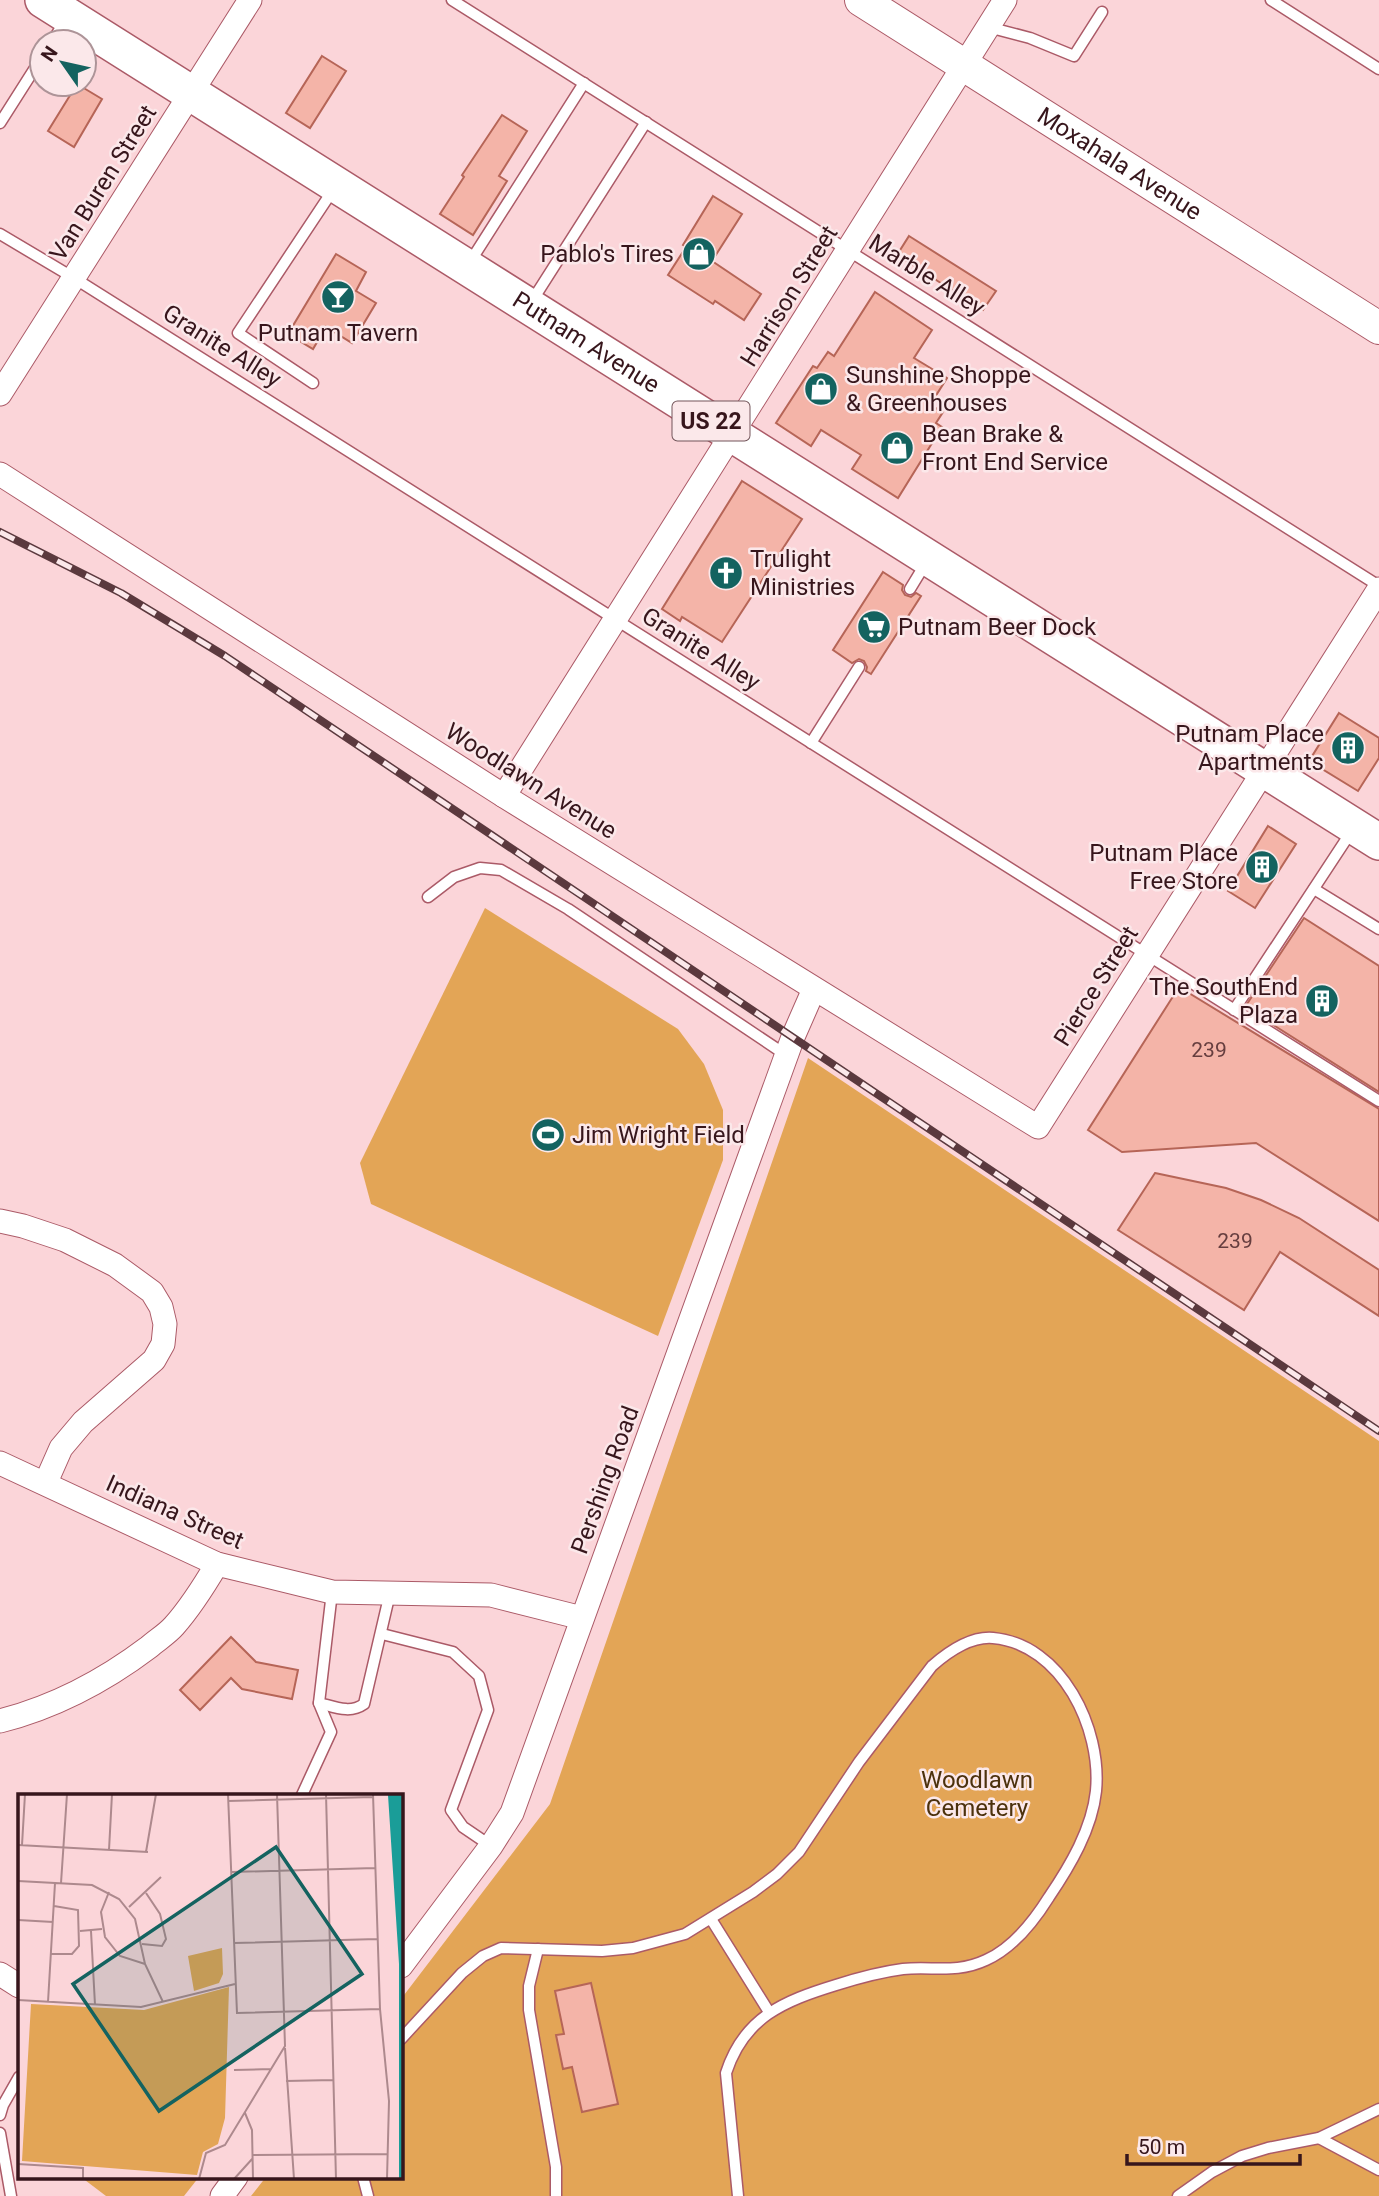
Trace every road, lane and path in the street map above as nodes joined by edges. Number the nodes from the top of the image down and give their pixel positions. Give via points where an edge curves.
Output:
1 (250, 0) edge
2 (452, 0) edge
3 (861, 0) edge
4 (1005, 0) edge
5 (1271, 0) edge
6 (1102, 12) dead end
7 (54, 19) edge
8 (988, 27) junction
9 (964, 66) junction
10 (1379, 69) edge
11 (28, 79) edge
12 (584, 83) junction
13 (191, 93) junction
14 (646, 122) junction
15 (0, 123) edge
16 (336, 185) junction
17 (0, 234) edge
18 (848, 250) junction
19 (467, 267) junction
20 (74, 278) junction
21 (529, 306) junction
22 (1379, 328) edge
23 (313, 383) dead end
24 (0, 394) edge
25 (733, 435) junction
26 (0, 474) edge
27 (929, 558) junction
28 (1379, 587) edge
29 (910, 589) dead end
30 (615, 620) junction
31 (859, 667) dead end
32 (811, 743) junction
33 (1264, 770) junction
34 (505, 796) junction
35 (1367, 835) edge
36 (1314, 889) junction
37 (428, 897) dead end
38 (1379, 929) edge
39 (1147, 954) junction
40 (814, 989) junction
41 (1234, 1010) junction
42 (786, 1055) junction
43 (1379, 1101) edge
44 (1038, 1128) joint
45 (0, 1221) edge
46 (0, 1462) edge
47 (46, 1482) junction
48 (217, 1564) junction
49 (332, 1592) junction
50 (390, 1593) junction
51 (582, 1618) junction
52 (382, 1634) junction
53 (319, 1703) junction
54 (0, 1721) edge
55 (302, 1794) edge
56 (491, 1846) junction
57 (711, 1919) junction
58 (538, 1949) junction
59 (402, 1965) edge
60 (0, 1974) edge
61 (18, 1985) edge
62 (769, 2012) junction
63 (402, 2038) edge
64 (18, 2079) edge
65 (1379, 2109) edge
66 (0, 2115) edge
67 (0, 2133) edge
68 (1319, 2138) junction
69 (1379, 2171) edge
70 (235, 2178) edge
71 (363, 2178) edge
72 (11, 2196) edge
73 (222, 2196) edge
74 (368, 2196) edge
75 (556, 2196) edge
76 (738, 2196) edge
77 (1178, 2196) edge

1 - 13 street, Van Buren Street
2 - 12 lane, Marble Alley
3 - 9 street, Moxahala Avenue
4 - 8 street, Harrison Street
5 - 10 lane
6 - 8 lane via 1074,56 1030,37
7 - 13 main road, Putnam Avenue / US 22
8 - 9 street, Harrison Street
9 - 18 street, Harrison Street
9 - 22 street, Moxahala Avenue
11 - 15 lane
12 - 14 lane, Marble Alley
12 - 19 lane
13 - 16 main road, Putnam Avenue / US 22
13 - 20 street, Van Buren Street
14 - 18 lane, Marble Alley
14 - 21 lane
16 - 19 main road, Putnam Avenue / US 22
16 - 23 lane via 238,333
17 - 20 lane, Granite Alley
18 - 25 street, Harrison Street
18 - 28 lane, Marble Alley
19 - 21 main road, Putnam Avenue / US 22
20 - 24 street, Van Buren Street
20 - 30 lane, Granite Alley
21 - 25 main road, Putnam Avenue / US 22
25 - 27 main road, Putnam Avenue / US 22
25 - 30 street, Harrison Street
26 - 34 street, Woodlawn Avenue
27 - 29 lane
27 - 33 main road, Putnam Avenue / US 22
28 - 33 street, Pierce Street
30 - 32 lane, Granite Alley
30 - 34 street, Harrison Street
31 - 32 lane
32 - 39 lane, Granite Alley
33 - 35 main road, Putnam Avenue / US 22
33 - 39 street, Pierce Street
34 - 40 street, Woodlawn Avenue
35 - 36 lane
36 - 38 lane
36 - 41 lane
37 - 42 lane via 454,877 480,869 501,870 568,909
39 - 41 lane, Granite Alley
39 - 44 street, Pierce Street
40 - 42 street, Pershing Road
40 - 44 street, Woodlawn Avenue
41 - 43 lane, Granite Alley
42 - 51 street, Pershing Road
45 - 47 street via 65,1240 115,1265 152,1292 165,1324 163,1345 154,1360 83,1422 61,1448
46 - 47 street, Indiana Street
47 - 48 street, Indiana Street
48 - 49 street, Indiana Street
48 - 54 street via 172,1629 124,1667 80,1692
49 - 50 street, Indiana Street
49 - 53 lane
50 - 51 street, Indiana Street via 491,1595
50 - 52 lane
51 - 56 street, Pershing Road via 512,1813
52 - 53 lane via 364,1704 357,1710 344,1710
52 - 56 lane via 453,1652 479,1676 488,1710 451,1810 463,1827
53 - 55 lane via 331,1732
56 - 59 street, Pershing Road
57 - 58 lane via 685,1934 633,1948
57 - 62 lane
57 - 62 lane via 777,1874 799,1852 859,1762 932,1666 960,1646 992,1638 1023,1647 1054,1670 1079,1704 1095,1766 1091,1813 1069,1865 1023,1932 1005,1949 966,1967 879,1973 813,1992
58 - 63 lane via 501,1948 483,1956
58 - 75 lane via 529,1986 529,2010 556,2167
60 - 61 street
62 - 76 lane via 739,2042 726,2073
64 - 66 lane
65 - 68 lane
67 - 72 lane
68 - 69 lane
68 - 77 lane via 1242,2156
70 - 73 street
71 - 74 lane

